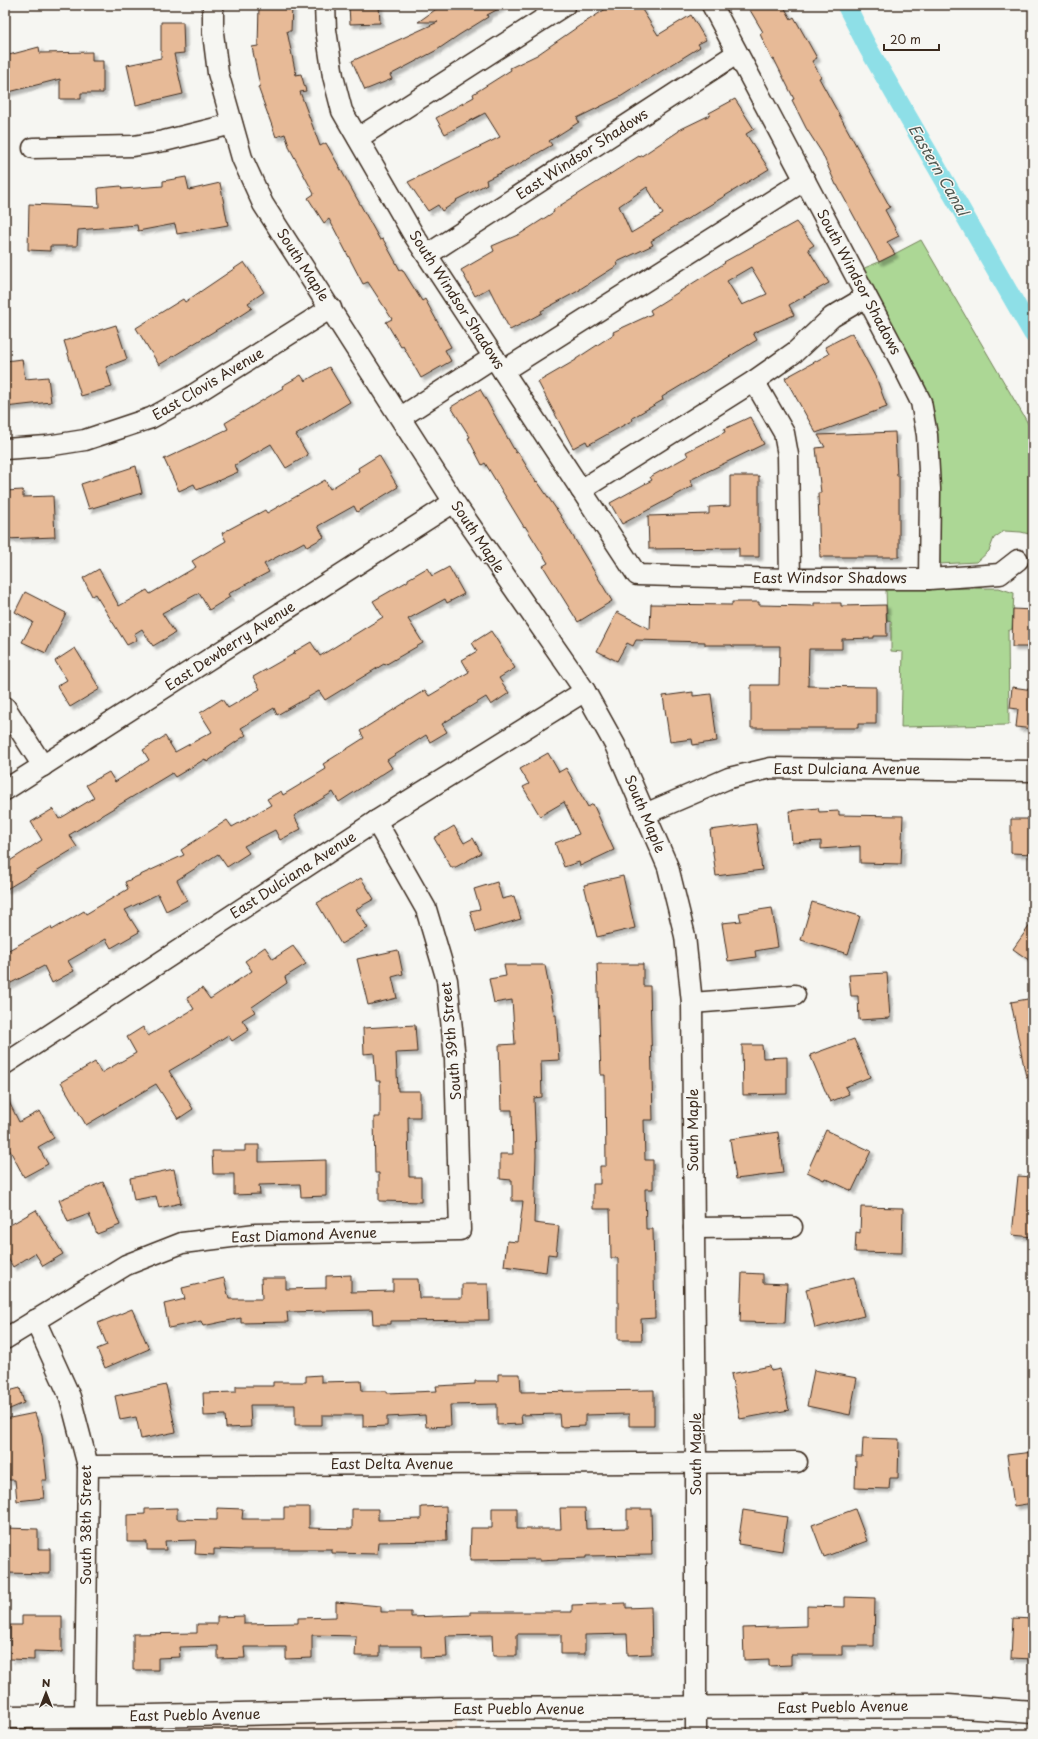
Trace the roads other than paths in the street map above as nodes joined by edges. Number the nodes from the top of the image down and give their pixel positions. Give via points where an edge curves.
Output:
1 (213, 5) edge
2 (325, 5) edge
3 (565, 5) edge
4 (712, 5) edge
5 (736, 54) junction
6 (232, 124) junction
7 (358, 138) junction
8 (32, 148) dead end
9 (805, 180) junction
10 (427, 255) junction
11 (866, 297) junction
12 (331, 308) junction
13 (499, 364) junction
14 (754, 381) junction
15 (401, 417) junction
16 (5, 449) edge
17 (581, 490) junction
18 (454, 502) junction
19 (1018, 560) dead end
20 (637, 575) joint
21 (790, 579) junction
22 (929, 579) junction
23 (584, 691) junction
24 (5, 707) edge
25 (43, 766) junction
26 (1033, 771) edge
27 (5, 790) edge
28 (645, 814) junction
29 (376, 821) junction
30 (795, 995) dead end
31 (692, 1003) junction
32 (5, 1064) edge
33 (792, 1227) dead end
34 (694, 1228) junction
35 (460, 1230) joint
36 (35, 1320) junction
37 (5, 1339) edge
38 (796, 1462) dead end
39 (696, 1463) junction
40 (88, 1466) junction
41 (696, 1708) junction
42 (1033, 1712) edge
43 (85, 1716) junction
44 (5, 1717) edge
45 (696, 1734) edge

1 - 6 street, South Maple via 213,33 218,73
2 - 7 street, South Windsor Shadows via 326,30 342,111
3 - 7 street
4 - 5 street, South Windsor Shadows
5 - 9 street, South Windsor Shadows
5 - 10 street, East Windsor Shadows
6 - 8 street via 133,146
6 - 12 street, South Maple via 242,158 263,204
7 - 10 street, South Windsor Shadows
9 - 11 street, South Windsor Shadows
9 - 13 street
10 - 13 street, South Windsor Shadows
11 - 14 street via 832,317 795,352
11 - 22 street, South Windsor Shadows via 921,402 927,435 930,489
12 - 15 street, South Maple
12 - 16 street, East Clovis Avenue via 193,395 151,418 85,440
13 - 15 street
13 - 17 street, South Windsor Shadows
14 - 17 street
14 - 21 street via 784,433 788,455
15 - 18 street, South Maple
17 - 20 street, South Windsor Shadows
18 - 23 street, South Maple
18 - 25 street, East Dewberry Avenue
19 - 22 street, East Windsor Shadows via 1000,574
20 - 21 street, East Windsor Shadows
21 - 22 street, East Windsor Shadows
23 - 28 street, South Maple via 615,745
23 - 29 street, East Dulciana Avenue
24 - 25 street
25 - 27 street, East Dewberry Avenue
26 - 28 street, East Dulciana Avenue via 771,768 729,778
28 - 31 street, South Maple via 668,867 685,936
29 - 32 street, East Dulciana Avenue
29 - 35 street, South 39th Street via 426,909 447,980 455,1059
30 - 31 street
31 - 34 street, South Maple
33 - 34 street
34 - 39 street, South Maple
35 - 36 street, East Diamond Avenue via 256,1234 182,1243 126,1265
36 - 37 street, East Diamond Avenue
36 - 40 street, South 38th Street via 70,1398
38 - 39 street, East Delta Avenue
39 - 40 street, East Delta Avenue
39 - 41 street, South Maple
40 - 43 street, South 38th Street
41 - 42 street, East Pueblo Avenue via 948,1706
41 - 43 street, East Pueblo Avenue via 448,1709
41 - 45 street, South Maple
43 - 44 street, East Pueblo Avenue

